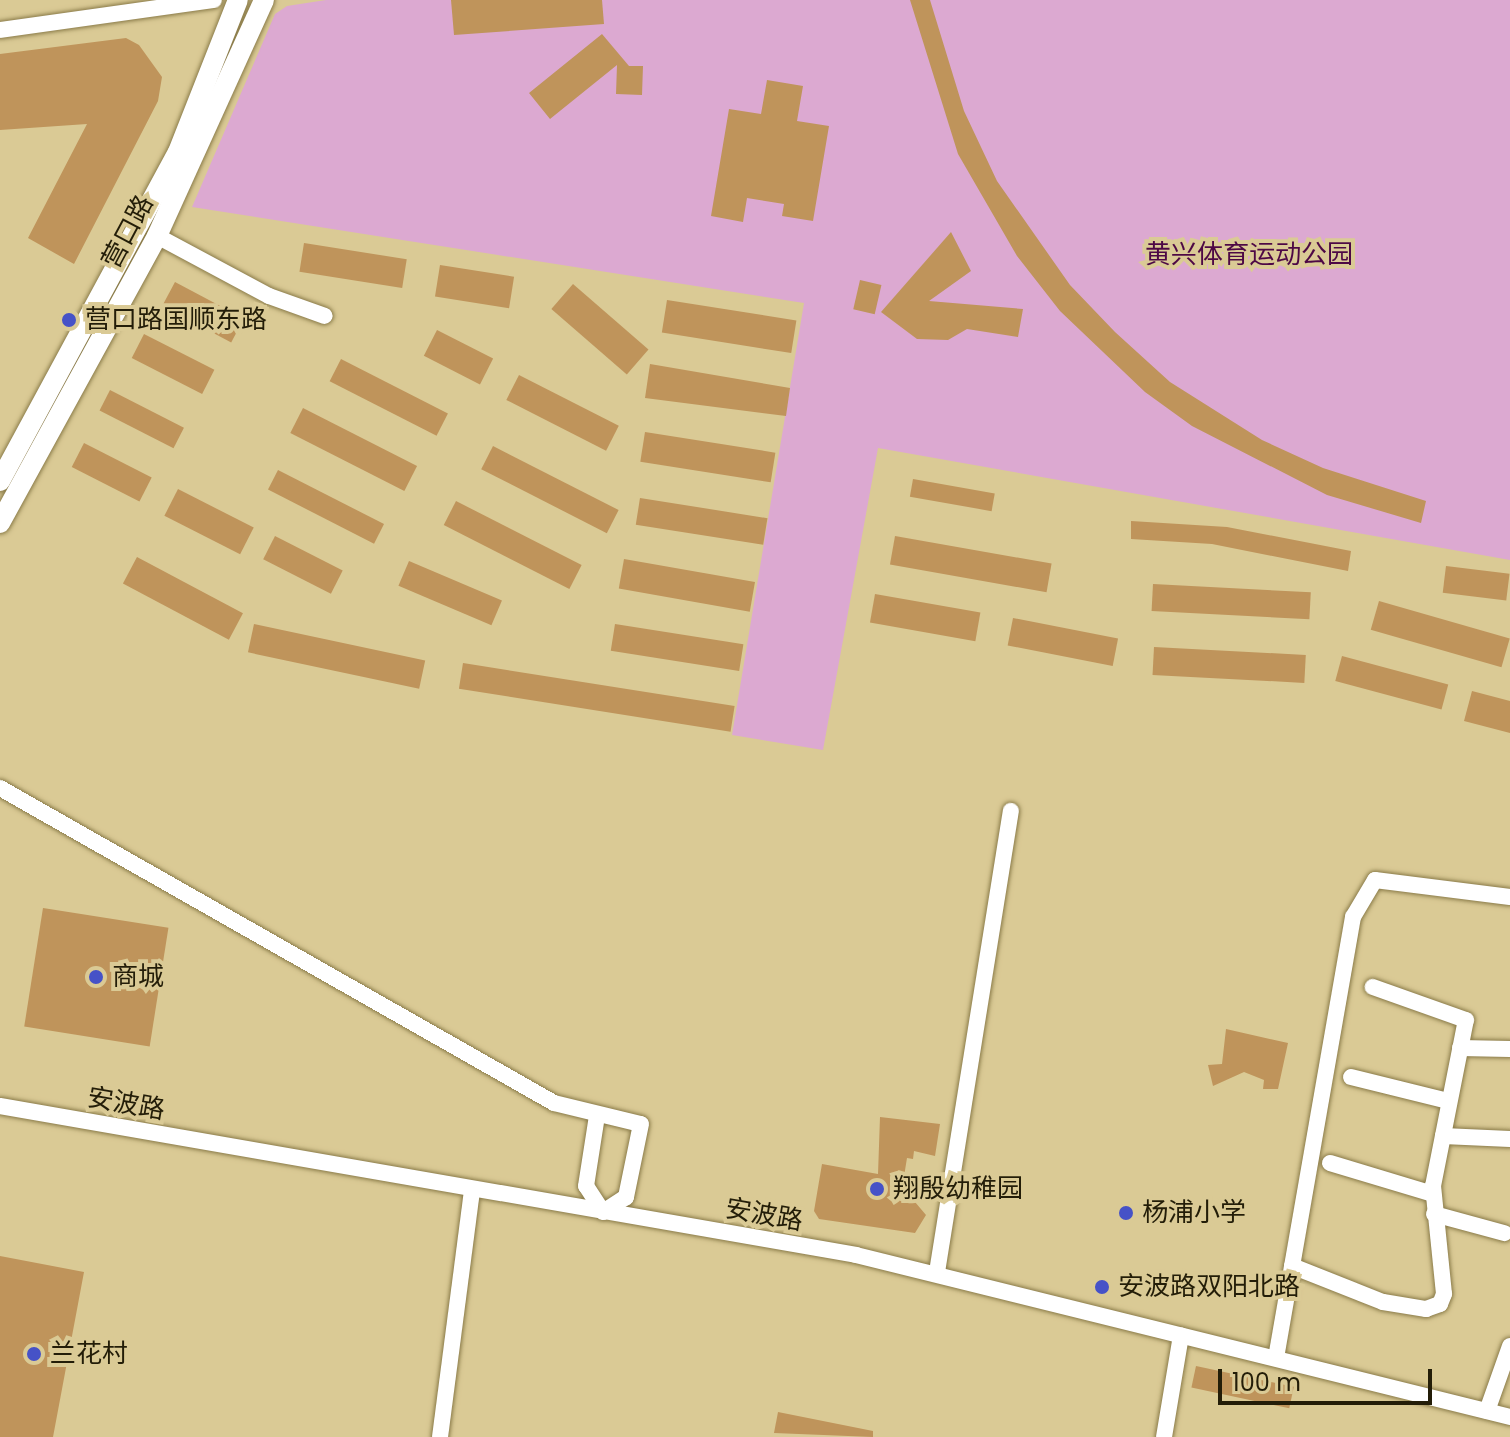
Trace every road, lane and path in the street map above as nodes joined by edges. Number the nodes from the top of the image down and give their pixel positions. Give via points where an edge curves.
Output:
1 (214, 0) edge
2 (238, 0) edge
3 (264, 0) edge
4 (0, 30) edge
5 (157, 236) junction
6 (325, 316) dead end
7 (0, 481) edge
8 (0, 523) edge
9 (0, 788) edge
10 (1011, 811) dead end
11 (1510, 897) edge
12 (1373, 987) dead end
13 (1460, 1048) junction
14 (1510, 1049) edge
15 (1351, 1077) dead end
16 (1448, 1101) junction
17 (0, 1106) edge
18 (597, 1116) junction
19 (1443, 1136) junction
20 (1510, 1139) edge
21 (1330, 1163) dead end
22 (472, 1189) junction
23 (1433, 1194) junction
24 (603, 1212) junction
25 (1434, 1214) junction
26 (1504, 1233) dead end
27 (1292, 1266) junction
28 (937, 1272) junction
29 (1181, 1335) junction
30 (1510, 1346) edge
31 (1276, 1358) junction
32 (1487, 1411) junction
33 (1510, 1417) edge
34 (440, 1437) edge
35 (1164, 1437) edge

1 - 4 street
2 - 7 main road, 营口路 via 178,152
3 - 5 main road, 营口路
5 - 6 street via 269,296
5 - 8 main road, 营口路
9 - 18 street via 554,1103
10 - 28 street
11 - 27 street via 1375,880 1353,917
12 - 13 street via 1466,1020
13 - 14 street
13 - 16 street
15 - 16 street
16 - 19 street
17 - 22 street, 安波路
18 - 24 street via 586,1186
18 - 24 street via 641,1124 626,1197
19 - 20 street
19 - 23 street
21 - 23 street
22 - 24 street, 安波路
22 - 34 street
23 - 25 street
24 - 28 street, 安波路
25 - 26 street
25 - 27 street via 1443,1270 1440,1304 1426,1309 1383,1302
27 - 31 street
28 - 29 street, 安波路
29 - 31 street, 安波路
29 - 35 street
30 - 32 street
31 - 32 street, 安波路
32 - 33 street, 安波路

